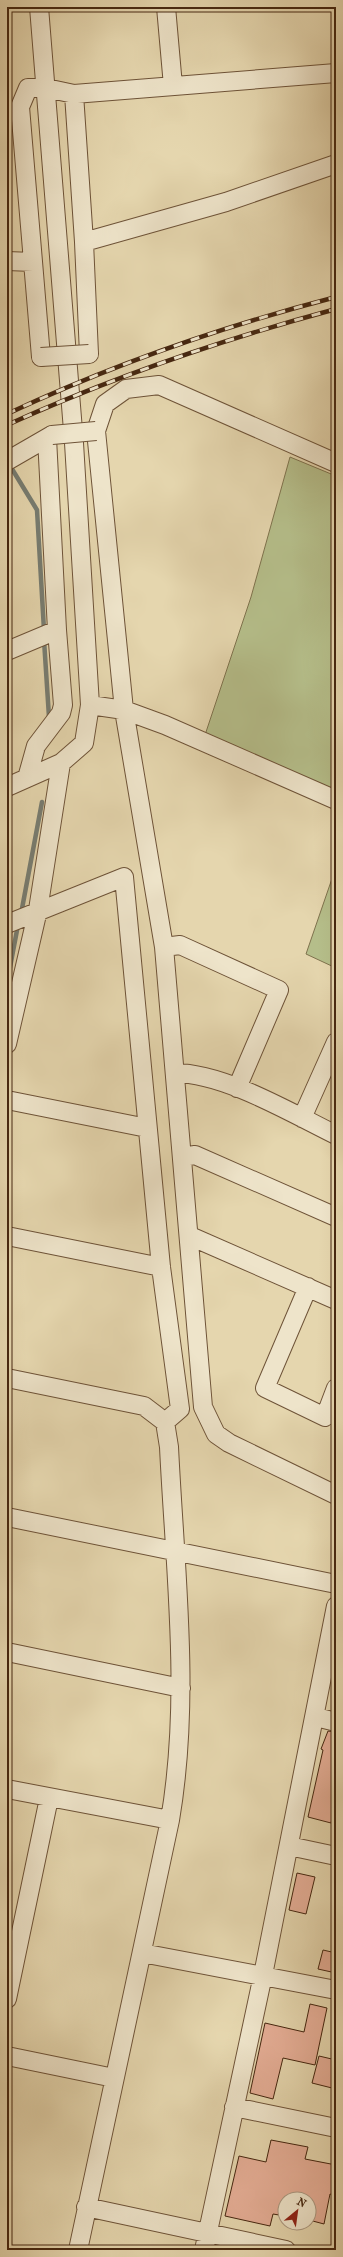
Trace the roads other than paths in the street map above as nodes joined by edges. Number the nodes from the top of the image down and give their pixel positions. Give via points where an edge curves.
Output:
1 (39, 7) edge
2 (166, 7) edge
3 (336, 73) edge
4 (173, 86) junction
5 (46, 88) junction
6 (74, 94) junction
7 (336, 164) edge
8 (84, 242) junction
9 (7, 261) edge
10 (33, 262) junction
11 (96, 431) junction
12 (49, 436) junction
13 (10, 459) edge
14 (336, 463) edge
15 (46, 635) junction
16 (7, 651) edge
17 (90, 705) junction
18 (124, 710) junction
19 (61, 763) junction
20 (27, 778) junction
21 (7, 787) edge
22 (336, 800) edge
23 (21, 918) edge
24 (164, 947) junction
25 (336, 1042) edge
26 (7, 1044) edge
27 (175, 1073) junction
28 (237, 1088) junction
29 (7, 1100) edge
30 (302, 1118) junction
31 (147, 1128) junction
32 (336, 1135) edge
33 (182, 1157) junction
34 (336, 1217) edge
35 (7, 1236) edge
36 (190, 1236) junction
37 (161, 1267) junction
38 (308, 1287) junction
39 (336, 1300) edge
40 (7, 1378) edge
41 (336, 1388) edge
42 (203, 1407) junction
43 (180, 1409) junction
44 (165, 1422) junction
45 (336, 1495) edge
46 (7, 1517) edge
47 (174, 1552) junction
48 (336, 1584) edge
49 (336, 1606) edge
50 (7, 1652) edge
51 (181, 1688) junction
52 (316, 1717) junction
53 (336, 1722) edge
54 (7, 1789) edge
55 (49, 1798) junction
56 (170, 1820) junction
57 (289, 1846) junction
58 (336, 1856) edge
59 (14, 1926) edge
60 (142, 1953) junction
61 (263, 1975) junction
62 (336, 1990) edge
63 (7, 1999) edge
64 (7, 2056) edge
65 (114, 2078) junction
66 (234, 2107) junction
67 (336, 2128) edge
68 (86, 2207) junction
69 (206, 2242) edge
70 (78, 2250) edge
71 (286, 2250) edge

1 - 5 street
2 - 4 street
3 - 4 street
4 - 6 street
5 - 6 street
5 - 10 street via 28,88 20,107
5 - 17 street via 74,443
6 - 8 street
7 - 8 street via 226,202
8 - 10 street, bridge via 89,354 41,357
9 - 10 street
11 - 12 street, bridge
11 - 14 street via 105,404 126,388 159,385
11 - 18 street
12 - 13 street
12 - 15 street
15 - 16 street
15 - 20 street via 63,706 36,746
17 - 18 street
17 - 19 street via 84,744
18 - 22 street via 165,725
18 - 24 street
19 - 20 street
19 - 23 street
20 - 21 street
23 - 26 street
23 - 31 street via 124,877
24 - 27 street
24 - 28 street via 180,945 279,990
25 - 30 street
27 - 28 street via 192,1073
27 - 33 street
28 - 30 street
29 - 31 street
30 - 32 street
31 - 37 street
33 - 34 street via 194,1155
33 - 36 street
35 - 37 street
36 - 38 street
36 - 42 street
37 - 43 street
38 - 39 street
38 - 41 street via 265,1388 325,1417
40 - 44 street via 144,1406
42 - 43 street
42 - 45 street via 216,1434
43 - 44 street
44 - 47 street via 169,1447
46 - 47 street
47 - 48 street
47 - 51 street
49 - 52 street
50 - 51 street
51 - 56 street via 176,1782
52 - 53 street
52 - 57 street
54 - 55 street
55 - 56 street
55 - 59 street
56 - 60 street
57 - 58 street
57 - 61 street
59 - 63 street
60 - 61 street via 249,1975
60 - 65 street
61 - 62 street
61 - 66 street
64 - 65 street
65 - 68 street
66 - 67 street
66 - 69 street
68 - 69 street
68 - 70 street
69 - 71 street

